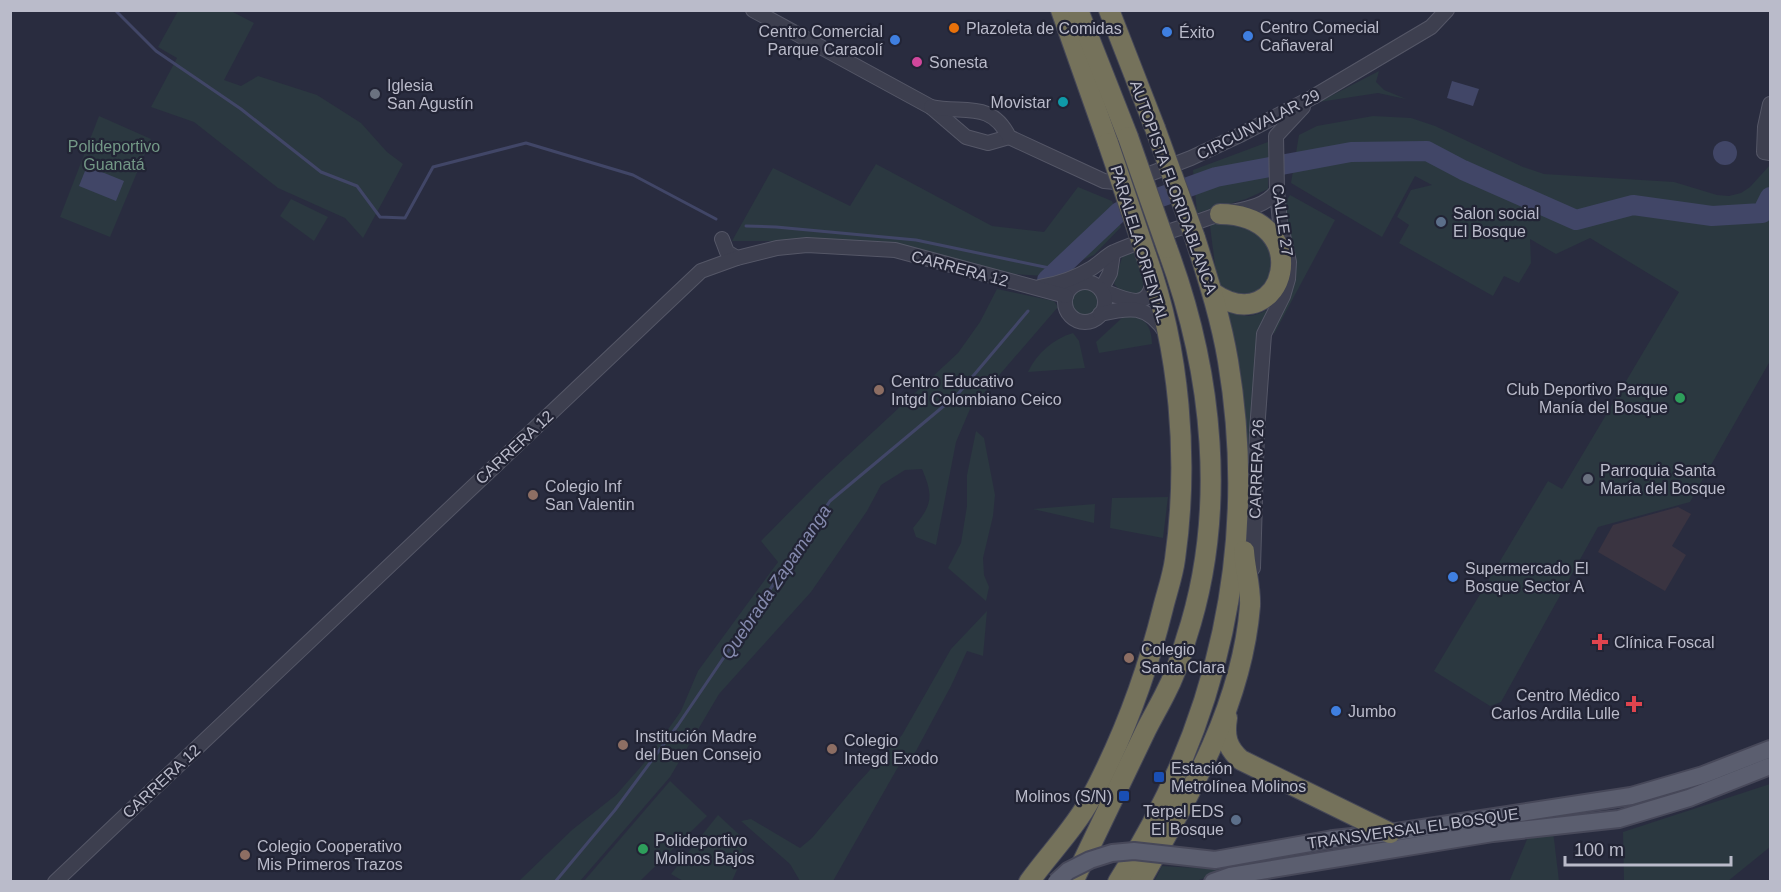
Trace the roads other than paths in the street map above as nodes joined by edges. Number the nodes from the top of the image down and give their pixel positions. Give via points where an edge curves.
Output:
1 (753, 10) edge
2 (1061, 10) edge
3 (1078, 10) edge
4 (1109, 10) edge
5 (1447, 10) edge
6 (1313, 98) junction
7 (1770, 104) edge
8 (931, 107) junction
9 (1242, 134) junction
10 (1009, 137) junction
11 (1276, 142) junction
12 (1767, 152) edge
13 (1277, 189) junction
14 (1220, 214) junction
15 (722, 239) dead end
16 (1113, 253) junction
17 (737, 258) junction
18 (1153, 274) junction
19 (1036, 288) junction
20 (1101, 290) junction
21 (1213, 293) junction
22 (1066, 296) junction
23 (1100, 314) junction
24 (1264, 334) joint
25 (1170, 339) junction
26 (1239, 497) junction
27 (1175, 561) junction
28 (1250, 604) junction
29 (1231, 699) junction
30 (1148, 727) junction
31 (1770, 749) edge
32 (1770, 766) edge
33 (1390, 833) junction
34 (55, 882) edge
35 (1029, 882) edge
36 (1056, 882) edge
37 (1073, 882) edge
38 (1119, 882) edge
39 (1140, 882) edge
40 (1213, 882) edge

1 - 8 street, CIRCUNVALAR 29
2 - 18 highway, PARALELA ORIENTAL, bridge
3 - 30 highway, AUTOPISTA FLORIDABLANCA, bridge via 1184,293 1206,405 1211,471 1206,562 1186,641 1167,692
4 - 21 highway, AUTOPISTA FLORIDABLANCA, bridge
5 - 6 street, CIRCUNVALAR 29 via 1431,27
6 - 9 street, CIRCUNVALAR 29
6 - 11 street
7 - 12 street via 1765,127
8 - 10 street, CIRCUNVALAR 29 via 989,114
8 - 10 street, CIRCUNVALAR 29 via 973,140 995,142
9 - 10 street, CIRCUNVALAR 29 via 1126,183 1104,181
9 - 11 street via 1263,132
11 - 13 street, CALLE 27
13 - 14 street via 1262,205
13 - 24 street, CALLE 27 via 1289,262 1288,279
14 - 16 street
14 - 21 highway via 1236,214 1265,228 1275,241 1282,270 1267,296 1254,303 1225,301
15 - 17 street via 727,252
16 - 19 street via 1060,283
16 - 20 street via 1110,273
17 - 19 street, CARRERA 12 via 807,245 895,250
17 - 34 street, CARRERA 12 via 701,271
18 - 20 street via 1151,291 1143,300 1135,302
18 - 25 highway, PARALELA ORIENTAL
19 - 22 street, CARRERA 12
20 - 22 street via 1093,283 1082,282
20 - 23 street via 1105,302
21 - 26 highway, AUTOPISTA FLORIDABLANCA via 1235,405
22 - 23 street via 1067,309 1077,320 1091,321
23 - 25 street via 1124,308 1141,311 1159,322
24 - 28 street, CARRERA 26
25 - 27 highway, PARALELA ORIENTAL via 1180,421 1180,509
26 - 28 highway
26 - 38 highway, AUTOPISTA FLORIDABLANCA via 1232,586 1201,715 1167,797
27 - 30 highway
27 - 35 highway, PARALELA ORIENTAL via 1152,653 1091,799
28 - 29 highway
29 - 33 highway via 1227,740 1241,760
29 - 39 highway via 1189,797
30 - 37 highway, AUTOPISTA FLORIDABLANCA
31 - 33 main road, TRANSVERSAL EL BOSQUE via 1704,776 1631,796
32 - 40 main road, TRANSVERSAL EL BOSQUE via 1689,798 1619,819 1493,833
33 - 36 main road, TRANSVERSAL EL BOSQUE, bridge via 1333,838 1215,860 1134,851 1112,853 1090,860

